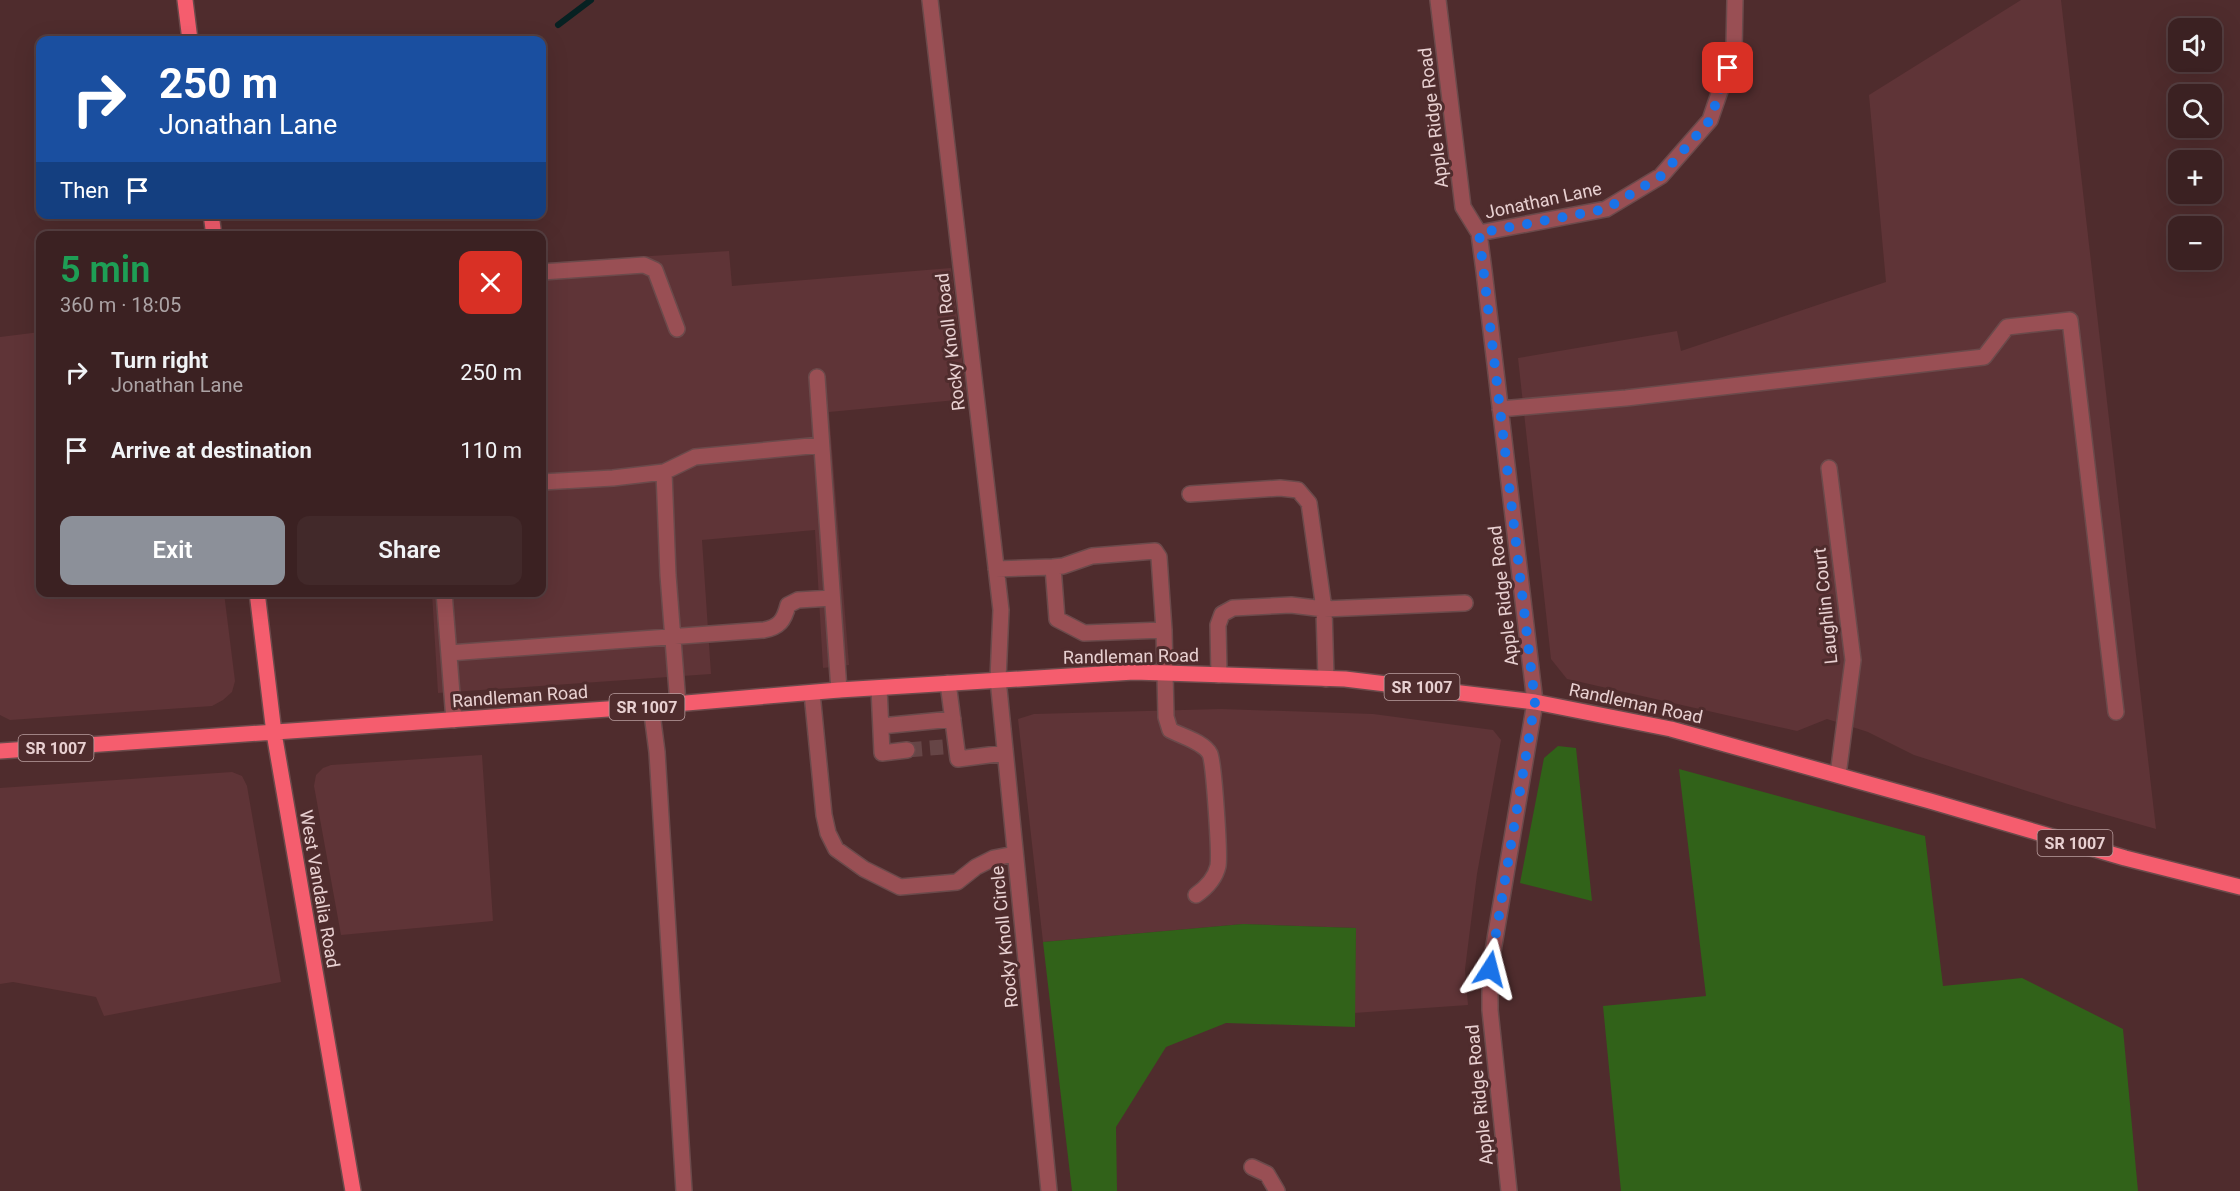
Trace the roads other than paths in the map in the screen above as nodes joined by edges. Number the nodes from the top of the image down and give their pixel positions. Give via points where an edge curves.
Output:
1 (185, 0) edge
2 (930, 0) edge
3 (1438, 0) edge
4 (1735, 0) edge
5 (190, 36) edge
6 (1479, 233) junction
7 (546, 272) edge
8 (677, 329) dead end
9 (817, 377) dead end
10 (1500, 410) junction
11 (821, 445) junction
12 (1829, 468) dead end
13 (664, 472) junction
14 (546, 482) edge
15 (1190, 494) dead end
16 (1053, 567) junction
17 (996, 569) junction
18 (258, 597) edge
19 (444, 597) edge
20 (832, 598) junction
21 (1465, 603) dead end
22 (1324, 609) junction
23 (1164, 630) junction
24 (673, 637) junction
25 (449, 653) junction
26 (1164, 673) junction
27 (1219, 675) junction
28 (998, 679) junction
29 (1326, 679) junction
30 (948, 683) junction
31 (879, 688) junction
32 (839, 690) junction
33 (812, 693) junction
34 (1535, 702) junction
35 (678, 704) junction
36 (651, 706) junction
37 (2116, 712) dead end
38 (953, 719) junction
39 (454, 720) junction
40 (881, 726) junction
41 (274, 733) junction
42 (907, 750) tunnel mouth
43 (0, 752) edge
44 (1005, 753) junction
45 (1838, 775) junction
46 (1015, 854) junction
47 (2240, 887) edge
48 (1196, 895) dead end
49 (1252, 1167) dead end
50 (353, 1191) edge
51 (684, 1191) edge
52 (1049, 1191) edge
53 (1277, 1191) edge
54 (1509, 1191) edge

1 - 5 main road
2 - 17 street, Rocky Knoll Road
3 - 6 street, Apple Ridge Road via 1463,207
4 - 6 street, Jonathan Lane via 1734,50 1710,120 1661,176 1606,209
6 - 10 street, Apple Ridge Road
7 - 8 street via 644,265 655,270
9 - 11 street
10 - 34 street, Apple Ridge Road
10 - 37 street via 1984,357 2007,327 2070,320
11 - 13 street via 695,457
11 - 20 street
12 - 45 street, Laughlin Court via 1853,660
13 - 14 street
13 - 24 street
15 - 22 street via 1298,490 1309,503
16 - 17 street
16 - 23 street via 1058,619 1065,624 1084,633
16 - 23 street via 1092,556 1155,551 1159,557
17 - 28 street, Rocky Knoll Road via 1001,610
18 - 41 main road, West Vandalia Road
19 - 25 street
20 - 24 street via 798,600 788,605 785,618 776,628
20 - 32 street
21 - 22 street
22 - 27 street via 1291,605 1233,608 1222,614 1218,625
22 - 29 street
23 - 26 street
24 - 25 street
24 - 35 street
25 - 39 street
26 - 27 main road, Randleman Road / SR 1007
26 - 28 main road, Randleman Road / SR 1007
26 - 48 street via 1170,730 1210,754 1220,854 1218,869 1206,888
27 - 29 main road, Randleman Road / SR 1007
28 - 30 main road, Randleman Road / SR 1007
28 - 44 street, Rocky Knoll Circle
29 - 34 main road, Randleman Road / SR 1007
30 - 31 main road, Randleman Road / SR 1007
30 - 38 street
31 - 32 main road, Randleman Road / SR 1007
31 - 40 street
32 - 33 main road, Randleman Road / SR 1007
33 - 35 main road, Randleman Road / SR 1007
33 - 46 street via 824,815 836,849 900,887 957,882 994,858
34 - 45 main road, Randleman Road / SR 1007 via 1671,729
34 - 54 street, Apple Ridge Road via 1490,969 1490,1010
35 - 36 main road, Randleman Road / SR 1007
36 - 39 main road, Randleman Road / SR 1007
36 - 51 street
38 - 40 street
38 - 44 street via 950,747 958,759
39 - 41 main road, Randleman Road / SR 1007
40 - 42 street via 882,753
41 - 43 main road, Randleman Road / SR 1007
41 - 50 main road, West Vandalia Road
44 - 46 street, Rocky Knoll Circle
45 - 47 main road, Randleman Road / SR 1007
46 - 52 street, Rocky Knoll Circle
49 - 53 street via 1267,1174

